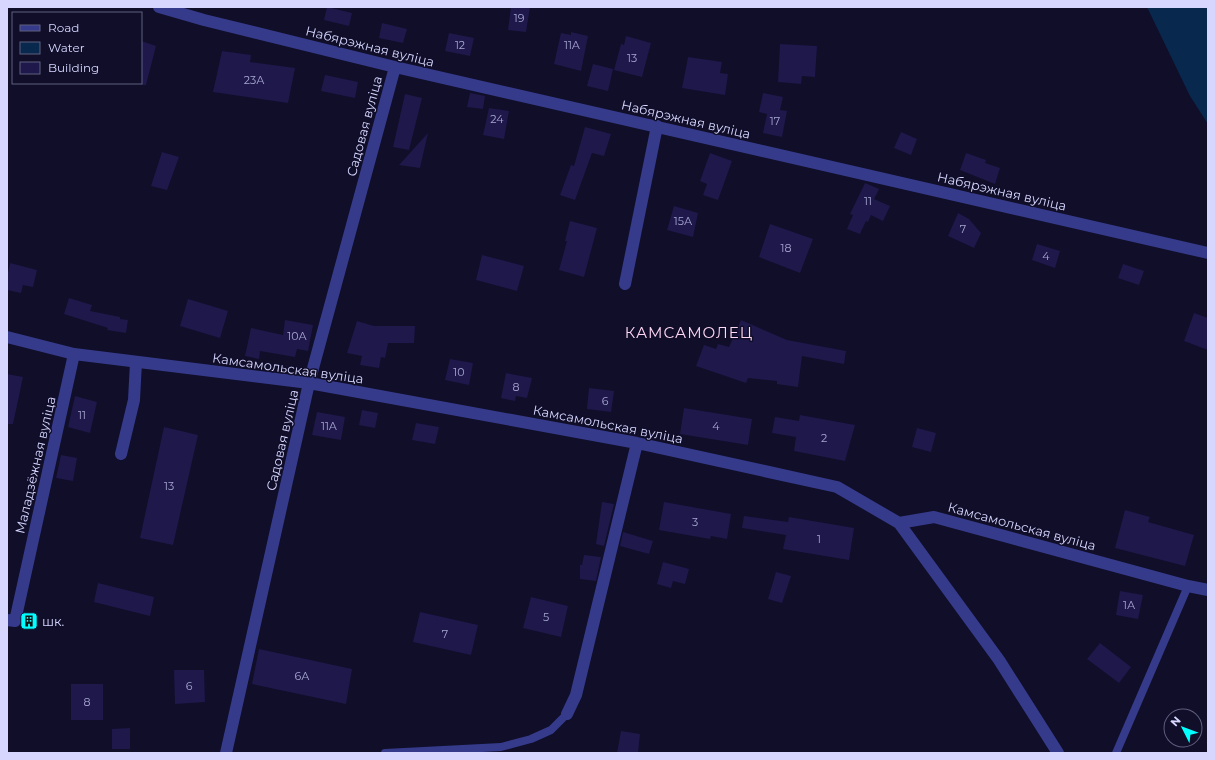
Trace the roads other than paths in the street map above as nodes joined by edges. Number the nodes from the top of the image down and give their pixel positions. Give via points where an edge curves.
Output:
1 (159, 7) edge
2 (395, 67) junction
3 (657, 126) junction
4 (1208, 253) edge
5 (625, 284) dead end
6 (7, 336) edge
7 (74, 354) junction
8 (136, 362) junction
9 (309, 383) junction
10 (637, 443) junction
11 (121, 454) dead end
12 (899, 524) junction
13 (1188, 586) junction
14 (1208, 590) edge
15 (7, 620) edge
16 (567, 714) joint
17 (226, 753) edge
18 (384, 753) edge
19 (1058, 753) edge
20 (1116, 753) edge

1 - 2 street, Набярэжная вуліца
2 - 3 street, Набярэжная вуліца
2 - 9 street, Садовая вуліца
3 - 4 street, Набярэжная вуліца
3 - 5 street
6 - 7 street, Камсамольская вуліца
7 - 8 street, Камсамольская вуліца
7 - 15 street, Маладзёжная вуліца via 15,621
8 - 9 street, Камсамольская вуліца
8 - 11 street via 134,400
9 - 10 street, Камсамольская вуліца
9 - 17 street, Садовая вуліца
10 - 12 street, Камсамольская вуліца via 837,486
10 - 16 street via 576,695
12 - 13 street, Камсамольская вуліца via 934,517
12 - 19 street via 999,660
13 - 14 street, Камсамольская вуліца
13 - 20 lane
16 - 18 lane via 551,730 531,739 500,747

